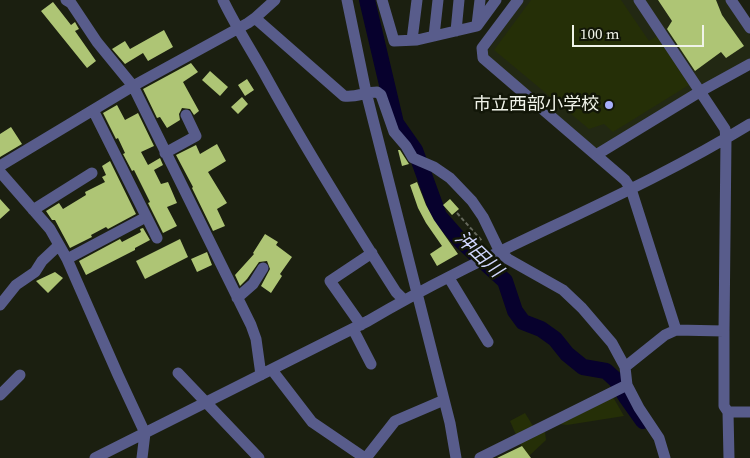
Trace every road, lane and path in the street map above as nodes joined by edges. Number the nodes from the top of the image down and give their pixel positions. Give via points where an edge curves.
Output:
1 (222, 0) edge
2 (276, 0) edge
3 (347, 0) edge
4 (382, 0) edge
5 (417, 0) edge
6 (438, 0) edge
7 (459, 0) edge
8 (480, 0) edge
9 (496, 0) edge
10 (518, 0) edge
11 (639, 0) edge
12 (731, 0) edge
13 (71, 1) edge
14 (255, 18) junction
15 (476, 26) junction
16 (750, 28) edge
17 (237, 29) junction
18 (456, 31) junction
19 (434, 36) junction
20 (412, 40) junction
21 (750, 64) edge
22 (133, 86) junction
23 (701, 91) junction
24 (366, 92) junction
25 (93, 110) junction
26 (186, 115) dead end
27 (750, 124) edge
28 (726, 139) junction
29 (165, 153) junction
30 (596, 155) junction
31 (0, 166) edge
32 (0, 172) edge
33 (92, 173) dead end
34 (631, 189) junction
35 (33, 210) junction
36 (457, 213) dead end
37 (146, 217) junction
38 (157, 238) dead end
39 (59, 244) junction
40 (498, 253) junction
41 (372, 254) junction
42 (68, 259) junction
43 (263, 268) dead end
44 (449, 278) junction
45 (417, 294) junction
46 (238, 298) junction
47 (404, 300) junction
48 (0, 305) edge
49 (357, 327) junction
50 (676, 330) junction
51 (724, 330) junction
52 (488, 342) dead end
53 (371, 364) dead end
54 (625, 367) junction
55 (266, 372) junction
56 (178, 373) dead end
57 (20, 375) dead end
58 (627, 385) junction
59 (0, 395) edge
60 (444, 400) junction
61 (207, 402) junction
62 (728, 412) junction
63 (750, 412) edge
64 (145, 434) junction
65 (95, 458) edge
66 (142, 458) edge
67 (259, 458) edge
68 (362, 458) edge
69 (366, 458) edge
70 (456, 458) edge
71 (480, 458) edge
72 (664, 458) edge
73 (729, 458) edge

1 - 17 street
2 - 14 street
3 - 24 street
4 - 20 street via 394,41
5 - 20 street
6 - 19 street
7 - 18 street
8 - 15 street
9 - 15 street
10 - 30 street via 482,48 483,58
11 - 23 street
12 - 16 street
13 - 22 street via 97,42
14 - 17 street
14 - 24 street via 344,96 351,98
15 - 18 street
17 - 22 street
17 - 41 street
18 - 19 street
19 - 20 street
21 - 23 street
22 - 25 street
22 - 29 street
23 - 28 street via 725,129
23 - 30 street
24 - 40 street via 381,95 394,132 413,158 450,178 472,201 483,217
24 - 45 street
25 - 31 street
25 - 37 street
26 - 29 street via 196,136
27 - 28 street
28 - 34 street
28 - 51 street
29 - 46 street
30 - 34 street
32 - 35 street
33 - 35 street
34 - 40 street
34 - 50 street
35 - 39 street
36 - 40 path
37 - 38 street
37 - 42 street
39 - 42 street
39 - 48 street
40 - 44 street
40 - 54 street via 563,290 612,343
41 - 47 street
41 - 49 street via 330,281
42 - 64 street
43 - 46 street via 253,284
44 - 45 street
44 - 52 street
45 - 47 street
45 - 60 street
46 - 55 street via 251,324
47 - 49 street
49 - 53 street
49 - 55 street
50 - 51 street
50 - 54 street
51 - 62 street via 724,406
54 - 58 street
55 - 61 street
55 - 68 street via 312,422
56 - 61 street
57 - 59 street
58 - 71 street
58 - 72 street via 660,438
60 - 69 street via 395,421
60 - 70 street
61 - 64 street
61 - 67 street
62 - 63 street
62 - 73 street
64 - 65 street
64 - 66 street

